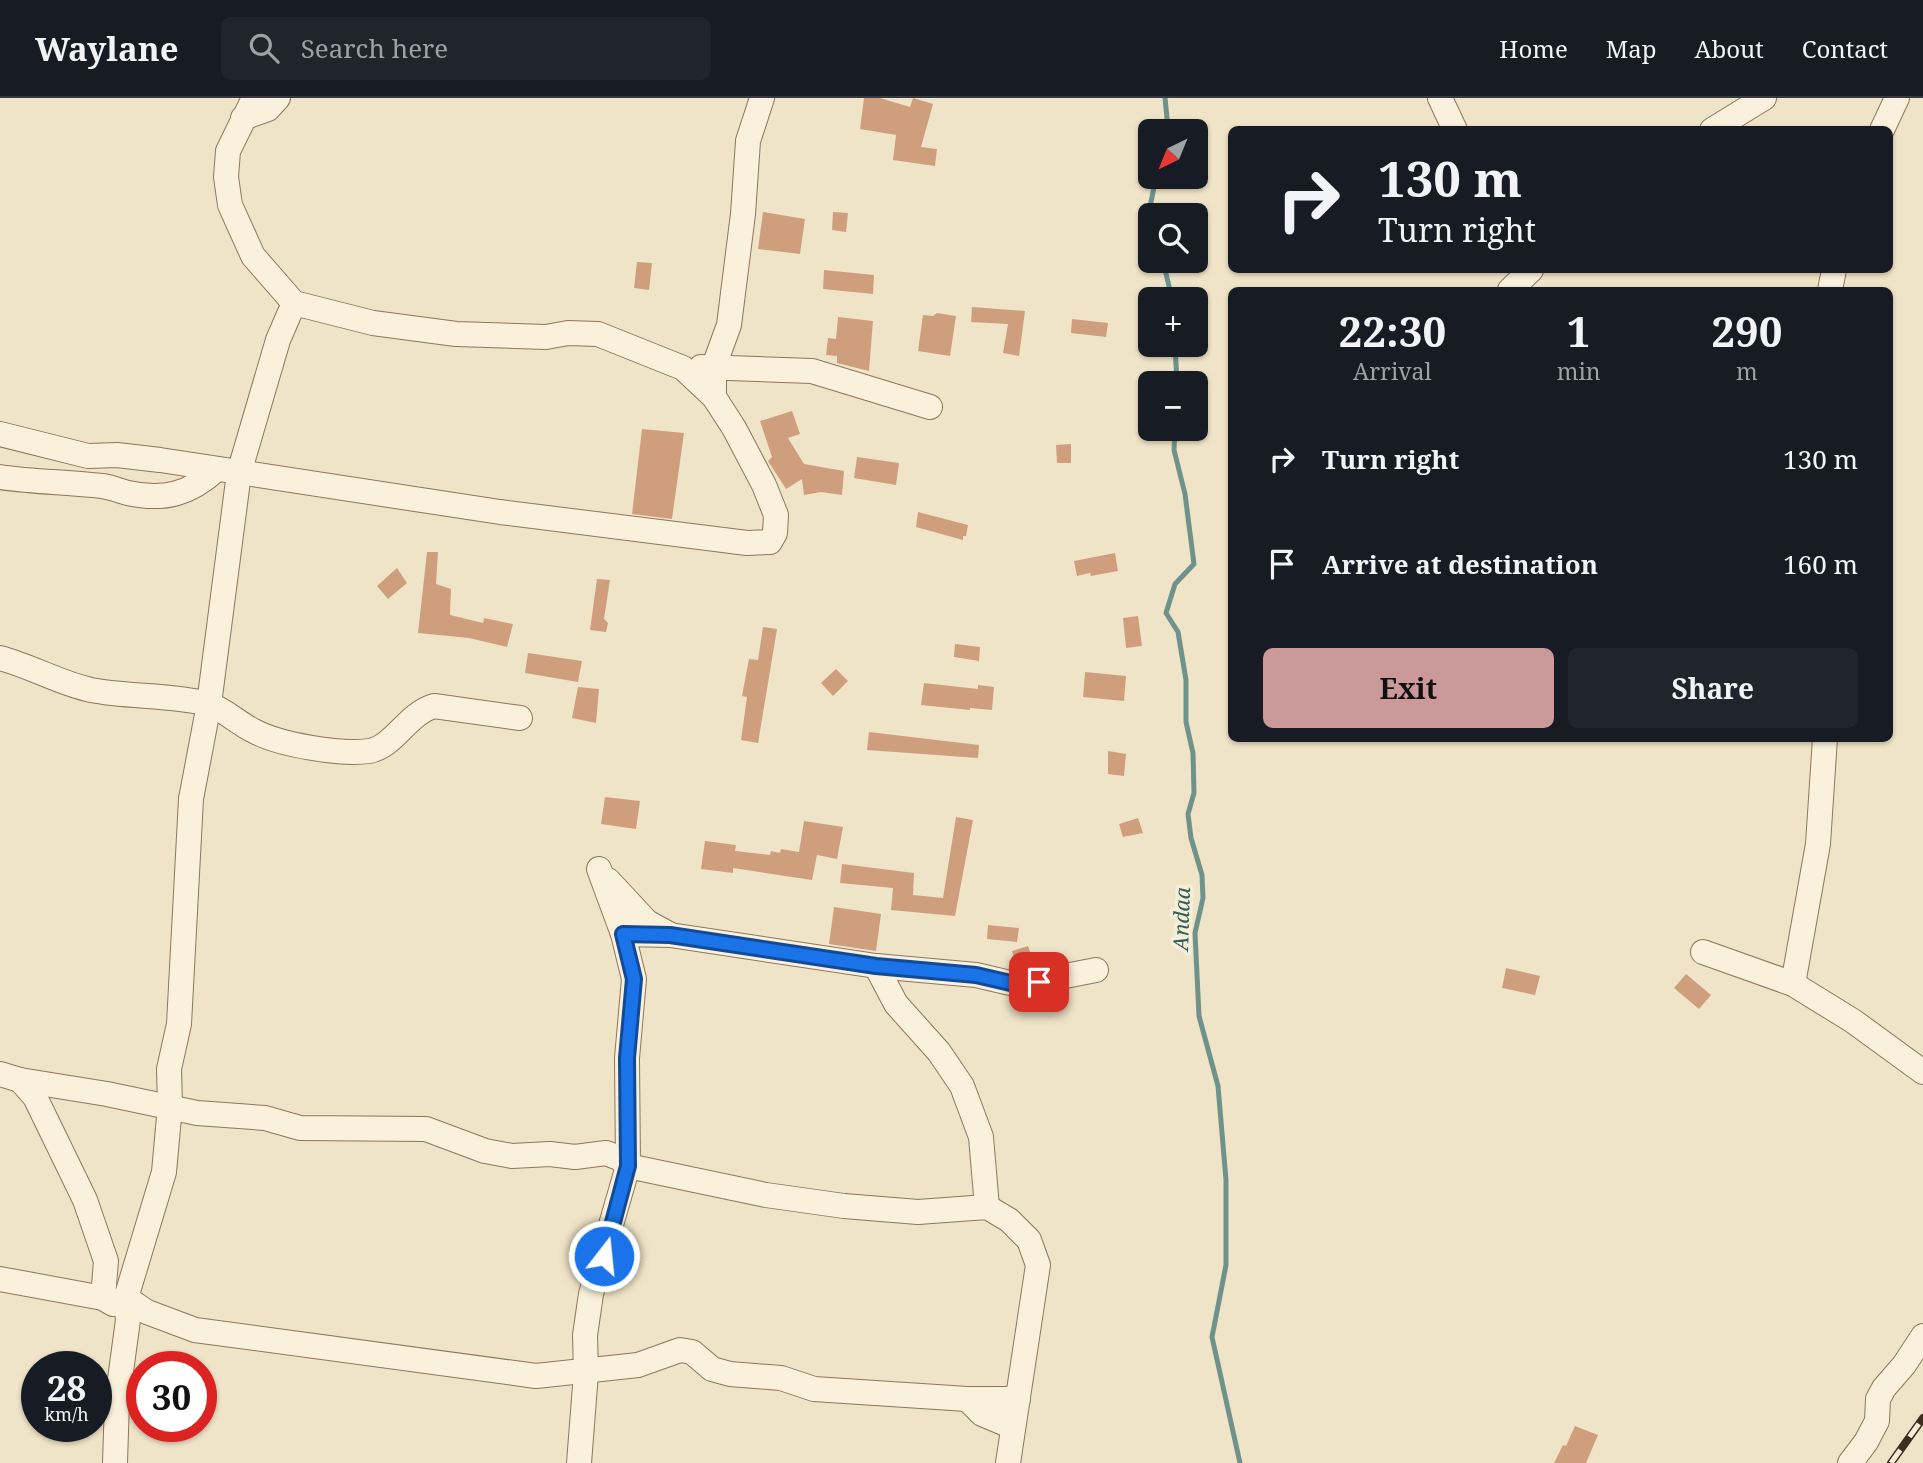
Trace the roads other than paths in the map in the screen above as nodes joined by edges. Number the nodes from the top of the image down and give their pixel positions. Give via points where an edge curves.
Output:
1 (278, 98) edge
2 (762, 98) edge
3 (1440, 98) edge
4 (1764, 98) edge
5 (1897, 98) edge
6 (249, 108) edge
7 (1453, 126) edge
8 (1718, 126) edge
9 (1884, 126) edge
10 (1528, 273) edge
11 (1513, 287) edge
12 (294, 303) junction
13 (714, 366) junction
14 (683, 369) junction
15 (714, 397) junction
16 (930, 407) dead end
17 (0, 434) edge
18 (228, 471) junction
19 (0, 477) edge
20 (0, 658) edge
21 (209, 704) junction
22 (520, 718) dead end
23 (1825, 742) edge
24 (623, 934) junction
25 (670, 935) junction
26 (1703, 952) dead end
27 (876, 966) junction
28 (1096, 970) dead end
29 (1793, 984) junction
30 (1923, 1072) edge
31 (10, 1077) edge
32 (170, 1106) junction
33 (628, 1166) junction
34 (988, 1207) junction
35 (0, 1279) edge
36 (114, 1298) junction
37 (1923, 1336) edge
38 (586, 1373) junction
39 (967, 1399) junction
40 (1018, 1399) junction
41 (1013, 1427) junction
42 (116, 1463) edge
43 (579, 1463) edge
44 (1008, 1463) edge
45 (1850, 1463) edge

1 - 6 street via 268,109
2 - 13 street via 748,141 729,326
3 - 7 street
4 - 8 street
5 - 9 street
6 - 12 street via 228,151 230,205 253,256
10 - 11 street
12 - 14 street via 373,323 456,334 598,334
12 - 18 street
13 - 14 street
13 - 15 street
13 - 16 street via 812,371
14 - 15 street
15 - 18 street via 776,515 771,542 747,543 500,512
17 - 18 street via 88,456 117,455
18 - 19 street via 174,496 149,497 104,486
18 - 21 street
20 - 21 street via 93,690
21 - 22 street via 281,743 339,750 382,748 403,725 434,706
21 - 32 street via 191,799 179,1024 169,1069
23 - 29 street via 1818,844
24 - 25 street
24 - 25 street via 599,869 647,922
24 - 33 street via 634,979 627,1058
25 - 27 street
26 - 29 street
27 - 28 street via 976,975 1019,985
27 - 34 street via 896,1004 962,1086 981,1137
29 - 30 street
31 - 32 street
31 - 36 street via 35,1097 85,1200
32 - 33 street via 197,1113 265,1118 300,1128 426,1129 512,1156 606,1153
32 - 36 street via 163,1172
33 - 34 street via 844,1206 918,1212
33 - 38 street via 592,1294 585,1335
34 - 40 street via 1029,1240 1038,1265
35 - 36 street
36 - 38 street via 195,1330 537,1376
36 - 42 street via 128,1320 117,1401
37 - 45 street via 1884,1388 1878,1399 1877,1422
38 - 39 street via 638,1365 680,1350 692,1352 712,1369 781,1378 814,1389
38 - 43 street
39 - 40 street
39 - 41 street via 982,1414
40 - 41 street
41 - 44 street

